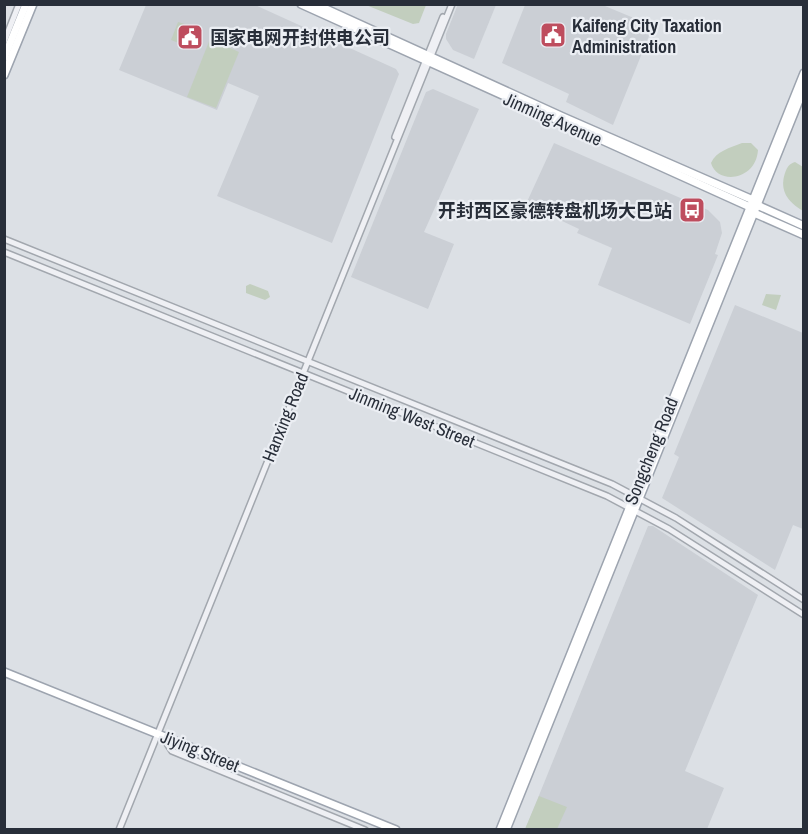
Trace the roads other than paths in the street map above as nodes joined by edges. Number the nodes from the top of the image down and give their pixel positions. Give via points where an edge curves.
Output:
1 (20, 4) edge
2 (26, 4) edge
3 (33, 4) edge
4 (301, 4) edge
5 (315, 4) edge
6 (450, 4) edge
7 (4, 42) edge
8 (4, 58) edge
9 (428, 59) junction
10 (804, 73) edge
11 (4, 75) edge
12 (804, 88) edge
13 (753, 206) junction
14 (804, 226) edge
15 (804, 235) edge
16 (4, 239) edge
17 (4, 252) edge
18 (306, 360) junction
19 (302, 372) junction
20 (637, 497) junction
21 (632, 509) junction
22 (804, 600) edge
23 (804, 615) edge
24 (4, 672) edge
25 (4, 676) edge
26 (155, 735) junction
27 (166, 742) junction
28 (117, 830) edge
29 (365, 830) edge
30 (384, 830) edge
31 (396, 830) edge
32 (500, 830) edge
33 (506, 830) edge

1 - 7 street
2 - 8 main road
3 - 11 main road
4 - 9 main road, Jinming Avenue
5 - 9 main road, Jinming Avenue
6 - 9 street, Hanxing Road
9 - 13 main road, Jinming Avenue
9 - 18 street, Hanxing Road
10 - 13 main road, Songcheng Road
12 - 13 main road, Songcheng Road
13 - 14 main road, Jinming Avenue
13 - 15 main road, Jinming Avenue
13 - 20 main road, Songcheng Road
16 - 18 street, Jinming West Street
17 - 19 street, Jinming West Street
18 - 19 street, Hanxing Road
18 - 20 street, Jinming West Street
19 - 21 street, Jinming West Street
19 - 26 street, Hanxing Road
20 - 21 main road, Songcheng Road
20 - 22 street, Jinming West Street
21 - 23 street, Jinming West Street
21 - 32 main road, Songcheng Road
21 - 33 main road, Songcheng Road
24 - 26 main road, Jiying Street
25 - 26 main road, Jiying Street
26 - 27 main road, Jiying Street
26 - 28 street, Hanxing Road
26 - 31 main road, Jiying Street
27 - 29 street via 172,751
27 - 30 main road, Jiying Street

